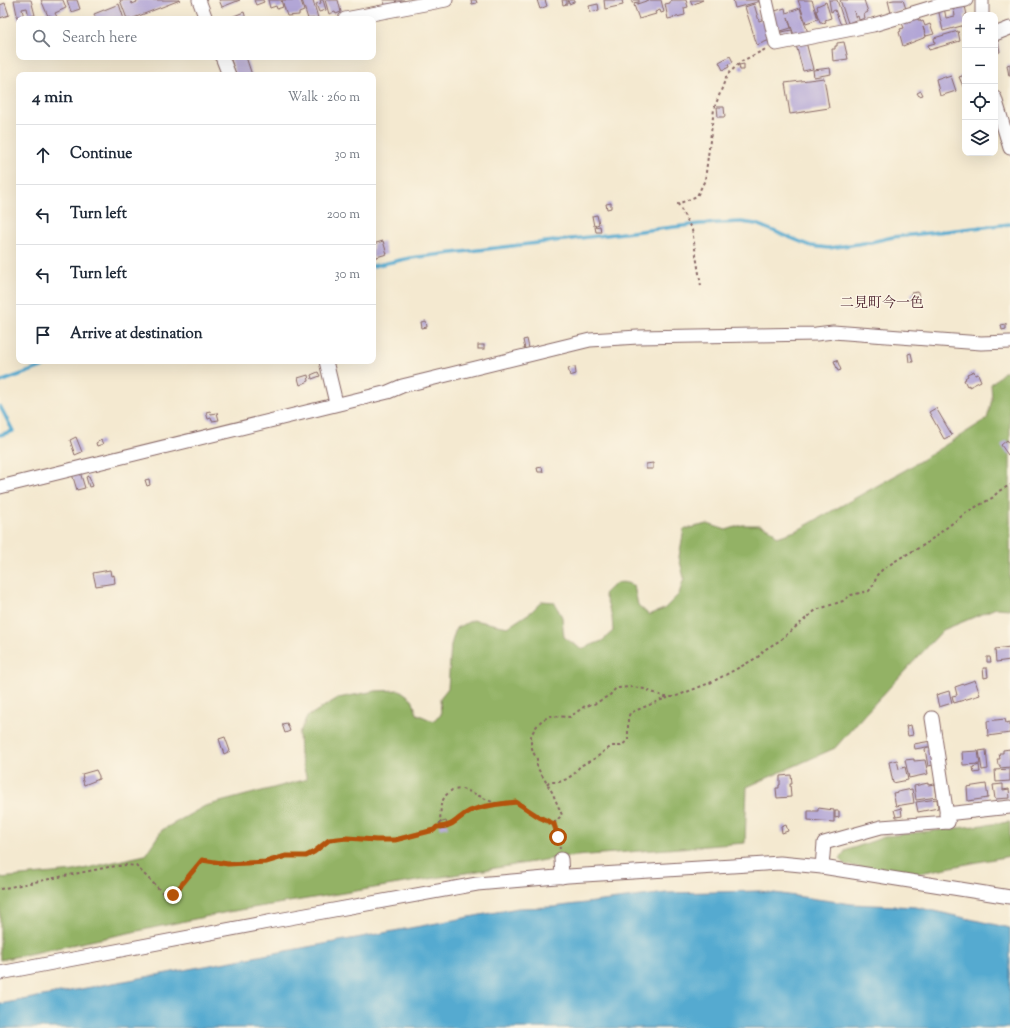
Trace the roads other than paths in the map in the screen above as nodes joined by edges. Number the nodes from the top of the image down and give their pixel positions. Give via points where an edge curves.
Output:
1 (199, 0) edge
2 (446, 0) edge
3 (766, 0) edge
4 (966, 0) edge
5 (982, 0) edge
6 (982, 12) edge
7 (205, 16) edge
8 (361, 16) edge
9 (1010, 28) edge
10 (998, 33) edge
11 (223, 60) edge
12 (229, 72) edge
13 (998, 108) edge
14 (1010, 148) edge
15 (1010, 342) edge
16 (327, 364) edge
17 (336, 404) junction
18 (0, 487) edge
19 (932, 718) dead end
20 (1010, 807) edge
21 (948, 822) junction
22 (561, 859) road end
23 (822, 867) junction
24 (562, 877) junction
25 (1010, 897) edge
26 (0, 973) edge

1 - 7 street
2 - 8 street
3 - 4 street via 776,44 873,24
5 - 6 street
9 - 10 street
11 - 12 street
13 - 14 street
15 - 17 street via 981,343 833,332 638,336 590,340
16 - 17 street
17 - 18 street
19 - 21 street
20 - 21 street via 946,814
21 - 23 street via 881,827 824,843
22 - 24 street
23 - 24 street via 780,863
23 - 25 street
24 - 26 street via 477,884 273,920

